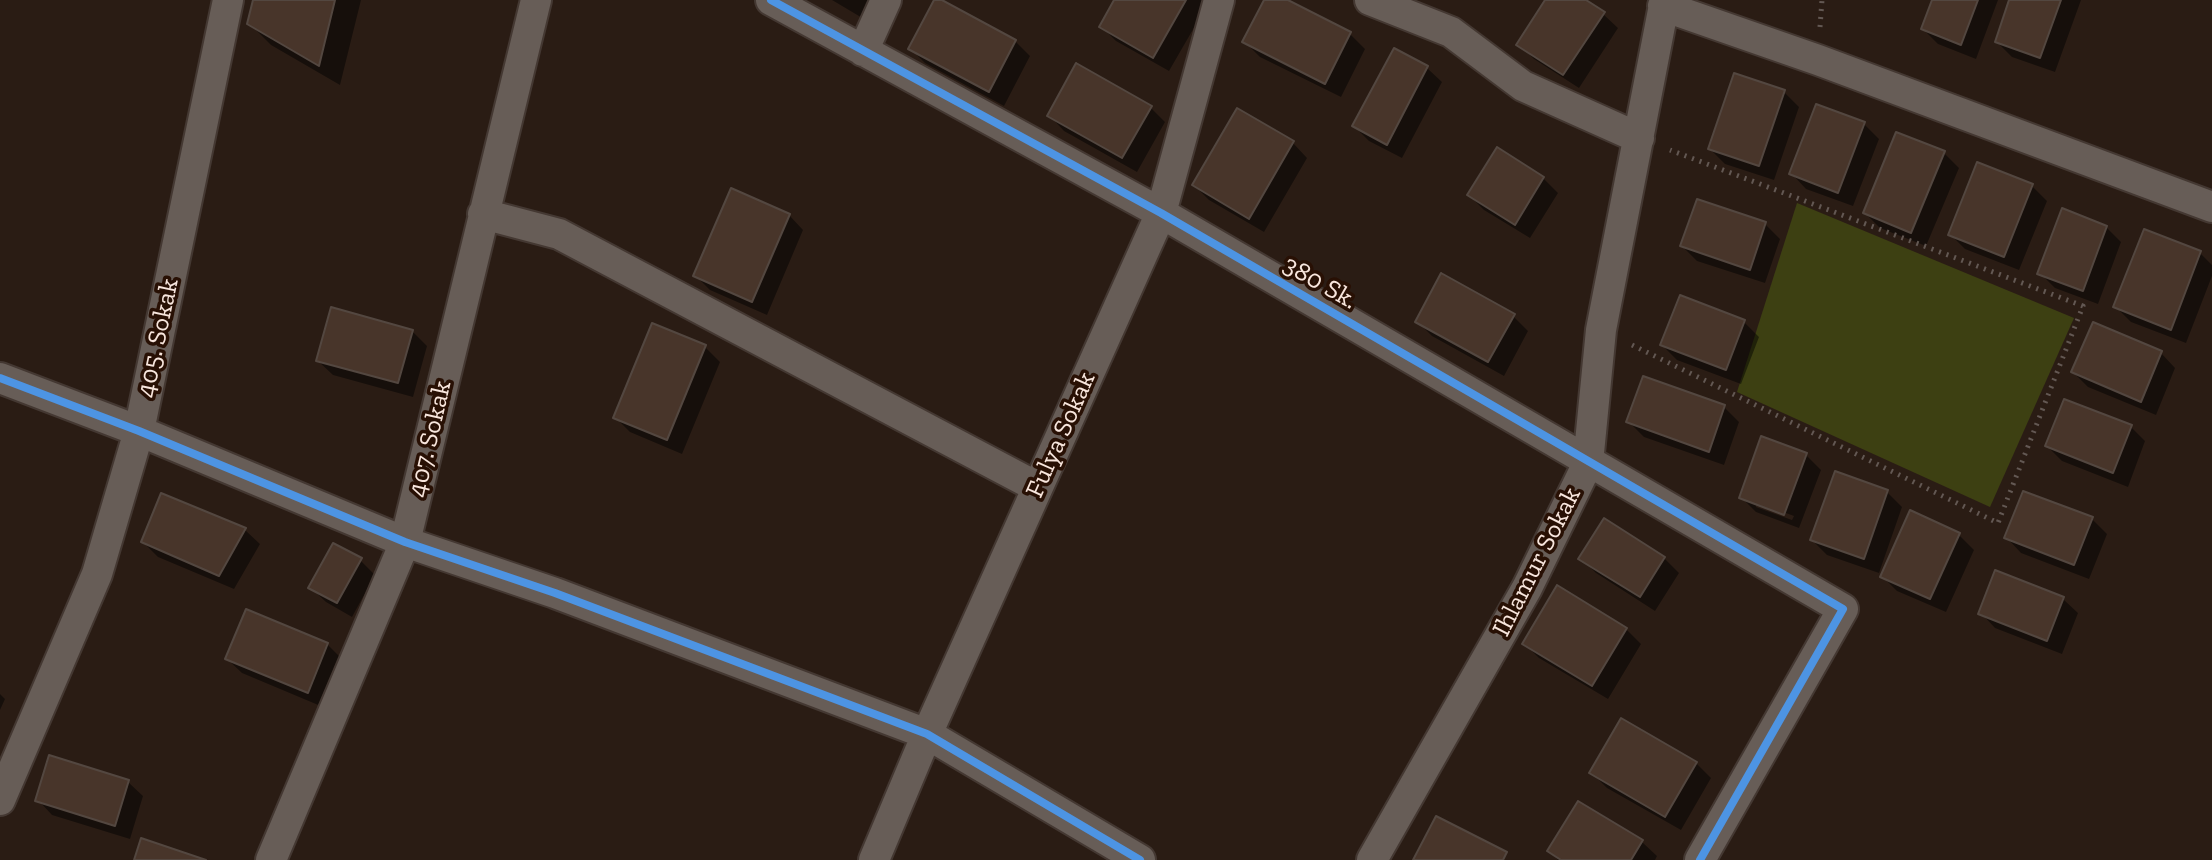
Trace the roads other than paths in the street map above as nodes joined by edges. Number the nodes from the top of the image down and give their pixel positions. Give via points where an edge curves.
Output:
1 (228, 0) edge
2 (536, 0) edge
3 (771, 0) edge
4 (886, 0) edge
5 (1219, 0) edge
6 (1370, 0) edge
7 (1664, 3) edge
8 (863, 51) junction
9 (1639, 138) junction
10 (2212, 207) edge
11 (1161, 213) junction
12 (483, 214) junction
13 (0, 378) edge
14 (139, 431) junction
15 (1588, 463) junction
16 (1037, 487) junction
17 (405, 542) junction
18 (927, 734) junction
19 (0, 800) edge
20 (271, 860) edge
21 (874, 860) edge
22 (1140, 860) edge
23 (1372, 860) edge
24 (1700, 860) edge

1 - 14 street, 405. Sokak
2 - 12 street, 407. Sokak
3 - 8 street, 380 Sk.
4 - 8 street
5 - 11 street, Fulya Sokak
6 - 9 street via 1451,32 1523,86
7 - 9 street, Ihlamur Sokak
7 - 10 street
8 - 11 street, 380 Sk.
9 - 15 street, Ihlamur Sokak via 1601,330
11 - 15 street, 380 Sk.
11 - 16 street, Fulya Sokak
12 - 16 street via 559,234
12 - 17 street, 407. Sokak
13 - 14 street
14 - 17 street
14 - 19 street, 405. Sokak via 97,574
15 - 23 street, Ihlamur Sokak via 1527,588
15 - 24 street, 380 Sk. via 1843,609
16 - 18 street, Fulya Sokak
17 - 18 street
17 - 20 street, 407. Sokak
18 - 21 street, Fulya Sokak
18 - 22 street

